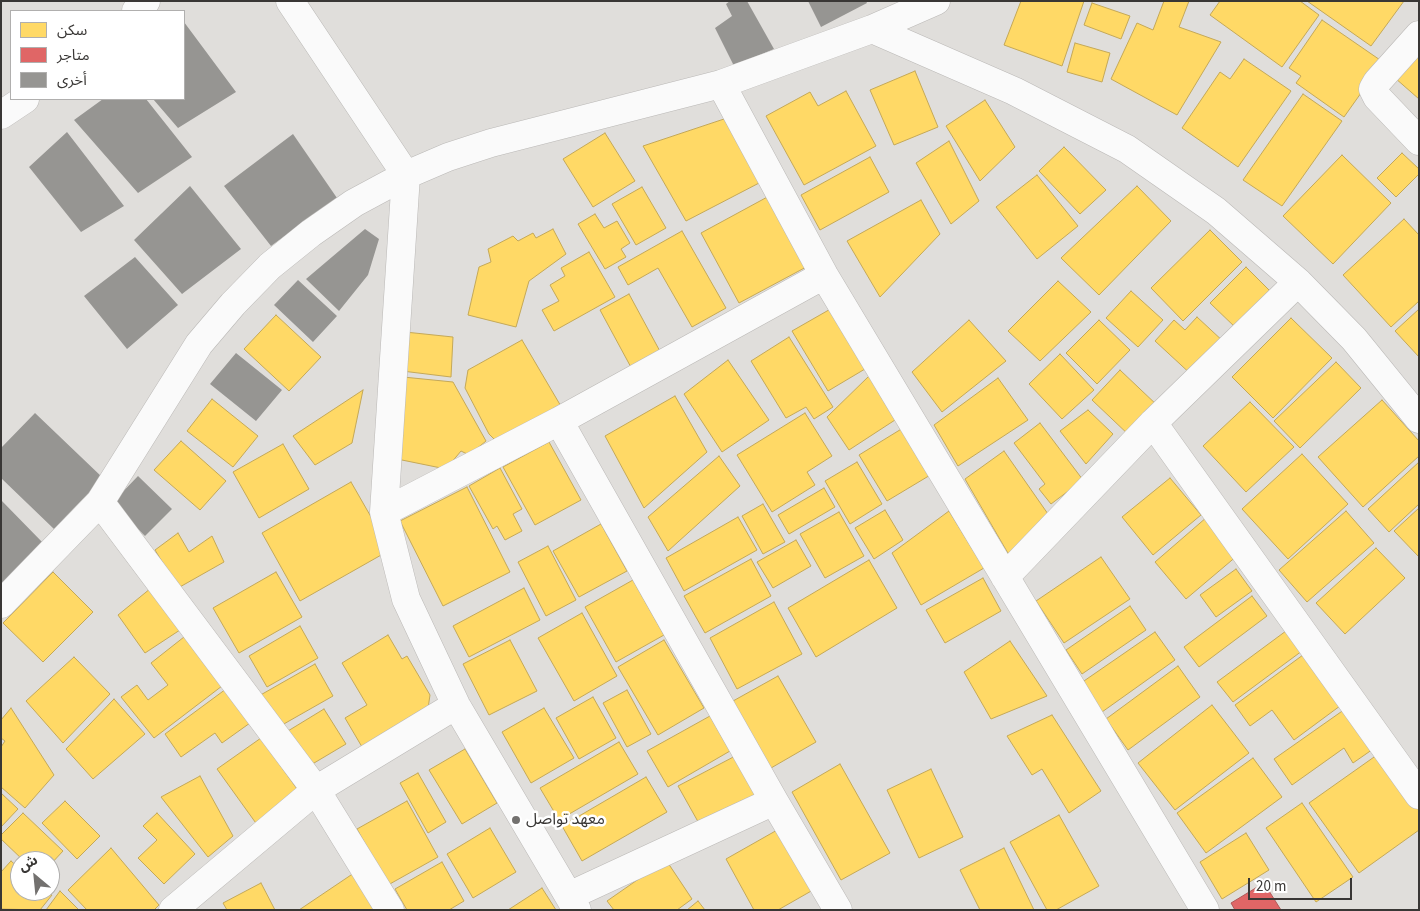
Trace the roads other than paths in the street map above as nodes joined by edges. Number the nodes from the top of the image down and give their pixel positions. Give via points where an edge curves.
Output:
1 (146, 1) edge
2 (290, 1) edge
3 (936, 1) edge
4 (137, 10) edge
5 (872, 28) junction
6 (1419, 35) edge
7 (721, 84) junction
8 (24, 100) edge
9 (1, 115) edge
10 (1419, 140) edge
11 (406, 175) junction
12 (824, 275) junction
13 (1298, 282) junction
14 (1419, 419) edge
15 (559, 421) junction
16 (1153, 423) junction
17 (100, 502) junction
18 (384, 512) junction
19 (1005, 577) junction
20 (1, 604) edge
21 (456, 705) junction
22 (316, 790) junction
23 (1419, 795) edge
24 (774, 801) junction
25 (573, 903) edge
26 (173, 910) edge
27 (390, 910) edge
28 (838, 910) edge
29 (1205, 910) edge

1 - 4 street
2 - 11 street
3 - 5 street
5 - 7 street
5 - 13 street via 1014,91 1127,149 1216,210
6 - 10 street via 1373,89
7 - 11 street via 491,143
7 - 12 street
8 - 9 street
11 - 17 street via 354,203 311,233 270,266 233,304 199,344
11 - 18 street
12 - 15 street
12 - 19 street
13 - 14 street via 1354,340
13 - 16 street
15 - 18 street
15 - 24 street
16 - 19 street
16 - 23 street
17 - 20 street
17 - 22 street
18 - 21 street via 406,599
19 - 29 street
21 - 22 street
21 - 25 street
22 - 26 street
22 - 27 street
24 - 25 street
24 - 28 street

